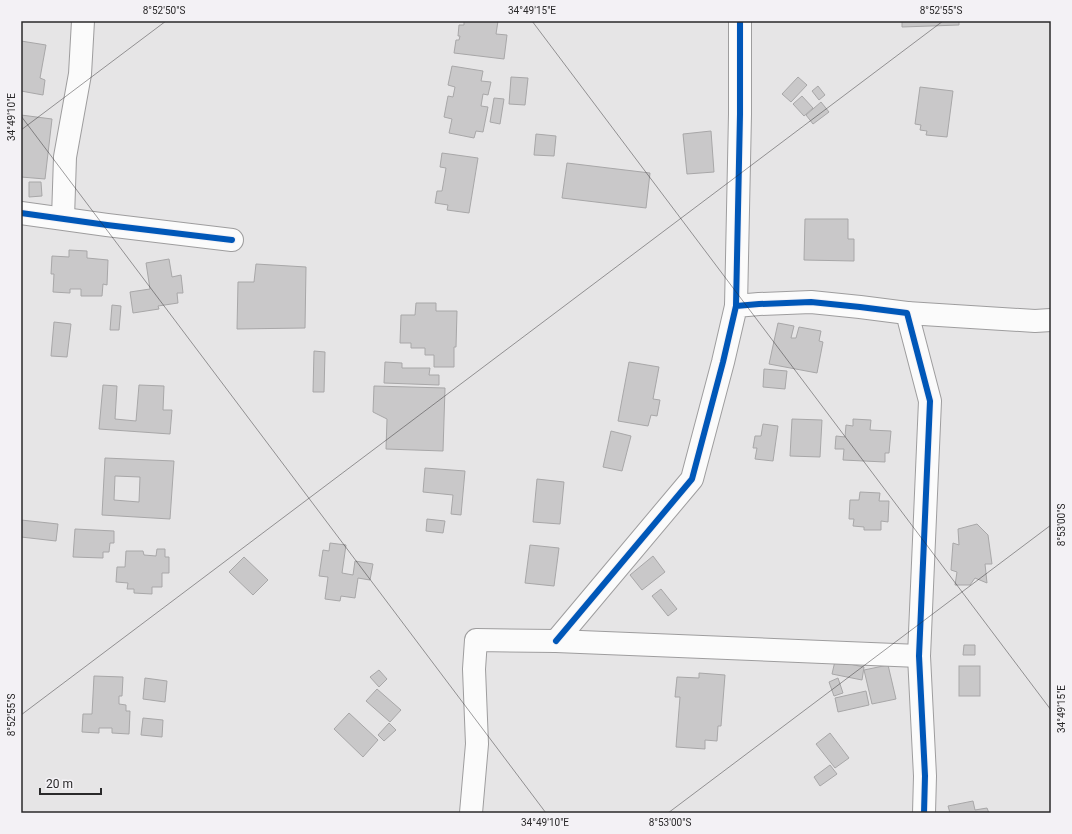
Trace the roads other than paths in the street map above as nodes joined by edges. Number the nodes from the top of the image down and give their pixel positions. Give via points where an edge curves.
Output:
1 (83, 21) edge
2 (740, 21) edge
3 (21, 213) edge
4 (63, 218) junction
5 (232, 240) dead end
6 (736, 306) junction
7 (907, 313) junction
8 (1051, 320) edge
9 (556, 641) junction
10 (919, 656) junction
11 (471, 813) edge
12 (924, 813) edge

1 - 4 street via 80,74 65,157
2 - 6 street
3 - 4 street
4 - 5 street
6 - 7 street via 810,302
6 - 9 street via 692,479
7 - 8 street
7 - 10 street via 930,401
9 - 10 street
9 - 11 street via 476,640 474,669 477,744
10 - 12 street via 925,776

